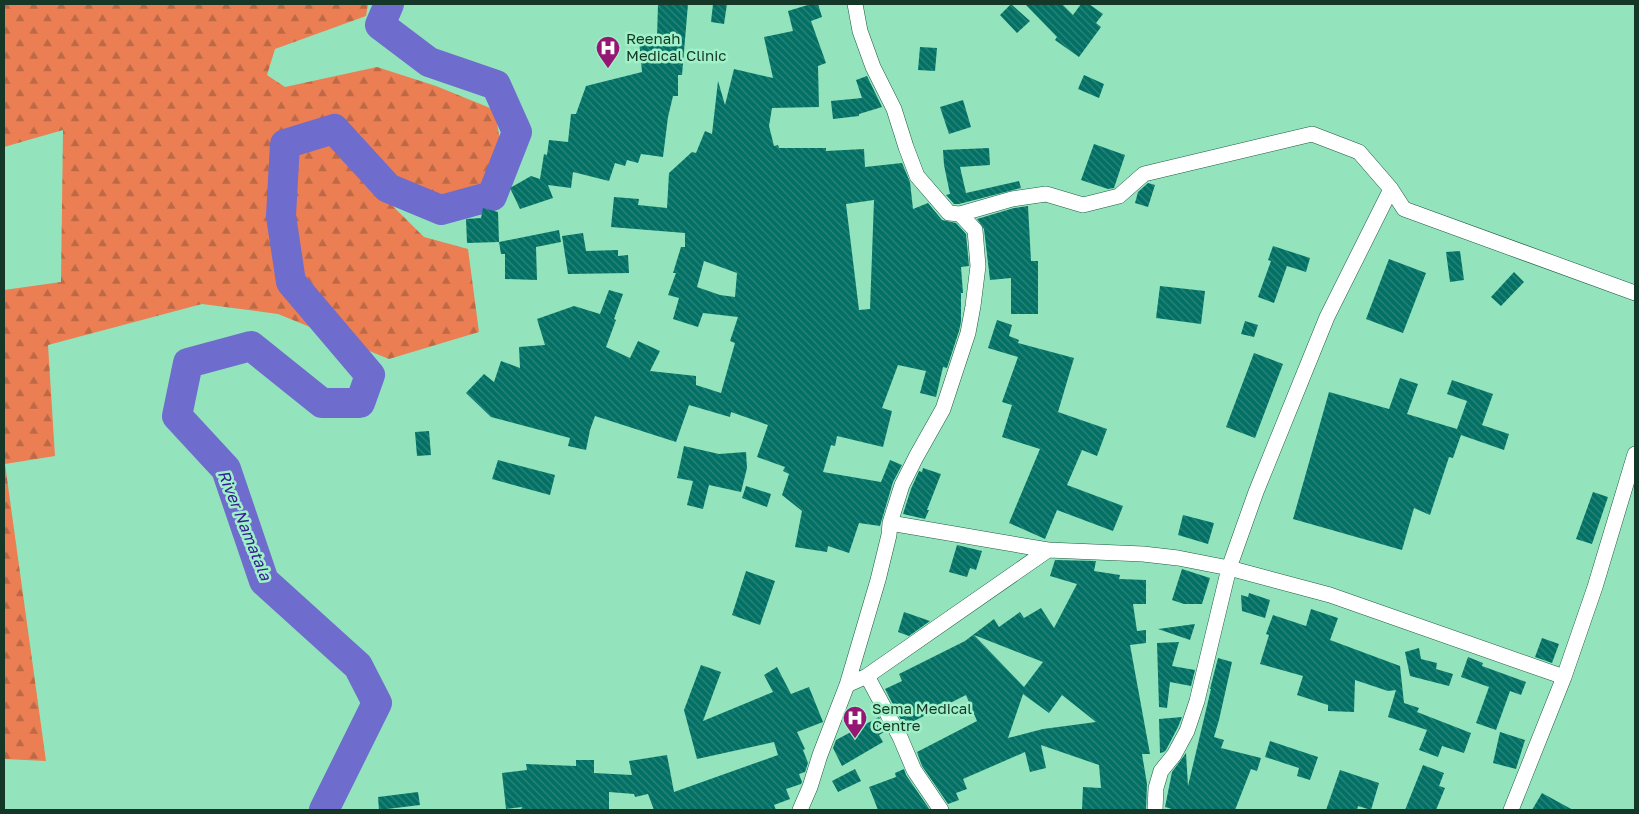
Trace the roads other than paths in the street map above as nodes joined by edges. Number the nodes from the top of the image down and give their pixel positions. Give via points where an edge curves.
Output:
1 (855, 4) edge
2 (1392, 189) junction
3 (960, 214) junction
4 (1635, 293) edge
5 (1635, 454) edge
6 (890, 523) junction
7 (1048, 550) junction
8 (1229, 568) junction
9 (866, 676) junction
10 (1564, 677) junction
11 (847, 685) junction
12 (800, 810) edge
13 (941, 810) edge
14 (1155, 810) edge
15 (1511, 810) edge

1 - 3 street via 860,31 894,108 917,176 949,213
2 - 3 street via 1359,152 1312,134 1144,174 1120,196 1083,205 1046,194 1012,199
2 - 4 street via 1404,209
2 - 8 street via 1327,317
3 - 6 street via 975,230 978,266 968,333 944,409 902,485
5 - 10 street
6 - 7 street
6 - 11 street
7 - 8 street via 1143,554
7 - 9 street
8 - 10 street via 1330,595
8 - 14 street via 1197,701 1188,730 1174,756 1161,771
9 - 11 street
9 - 13 street via 900,737 914,770
10 - 15 street
11 - 12 street

